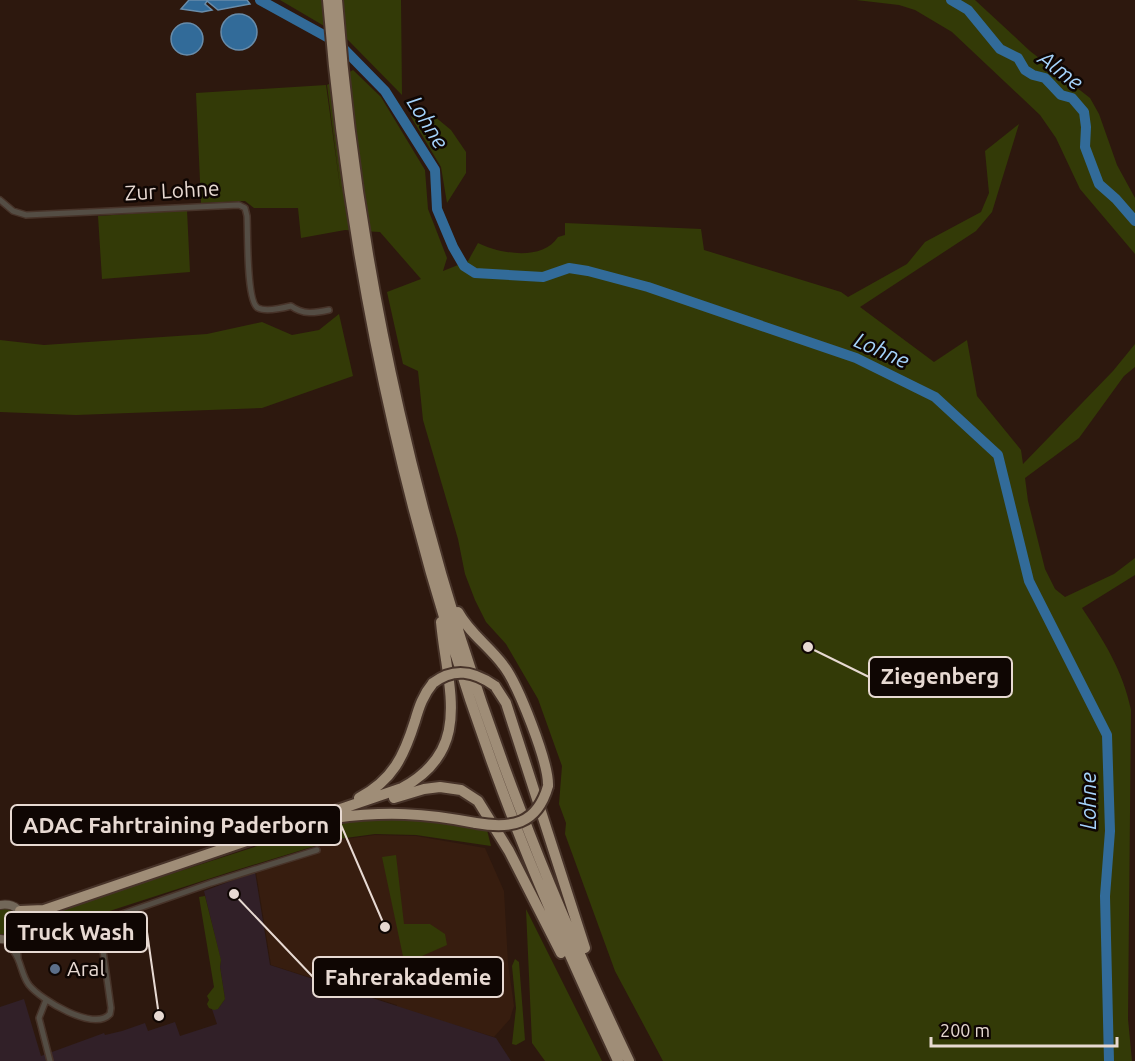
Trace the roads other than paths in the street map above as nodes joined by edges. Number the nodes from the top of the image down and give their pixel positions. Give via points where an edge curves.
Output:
1 (328, 0) edge
2 (337, 0) edge
3 (0, 200) edge
4 (329, 310) dead end
5 (389, 384) junction
6 (447, 591) junction
7 (440, 601) junction
8 (329, 816) junction
9 (317, 850) dead end
10 (0, 905) edge
11 (44, 910) junction
12 (20, 911) junction
13 (23, 924) junction
14 (16, 936) junction
15 (3, 939) edge
16 (18, 959) junction
17 (578, 975) junction
18 (598, 994) junction
19 (46, 1000) junction
20 (50, 1061) edge
21 (618, 1061) edge
22 (629, 1061) edge

1 - 5 highway via 345,166 365,284
2 - 5 highway via 355,166
3 - 4 street, Zur Lohne via 13,212 26,216 239,204 247,216 253,303 264,309 291,306 308,313
5 - 6 highway
5 - 7 highway via 408,486
6 - 8 highway, bridge via 467,627 504,665 512,681 545,760 548,786 541,805 528,818 506,826 414,813
6 - 18 highway via 520,810
7 - 8 highway via 452,717 445,746 417,780
7 - 17 highway via 510,812
8 - 11 highway via 251,845
8 - 17 highway via 424,789 452,787 469,794 486,811 563,957
8 - 18 highway, bridge via 366,795 390,775 406,750 421,700 432,684 458,672 481,676 495,686 506,703
9 - 19 street via 99,922 111,1008 108,1017 93,1020
10 - 12 main road via 11,905
11 - 12 highway
11 - 13 highway
12 - 13 main road
13 - 14 main road
14 - 15 main road
14 - 16 street
15 - 16 street
16 - 19 street via 24,978
17 - 21 highway
18 - 22 highway
19 - 20 street via 39,1018

